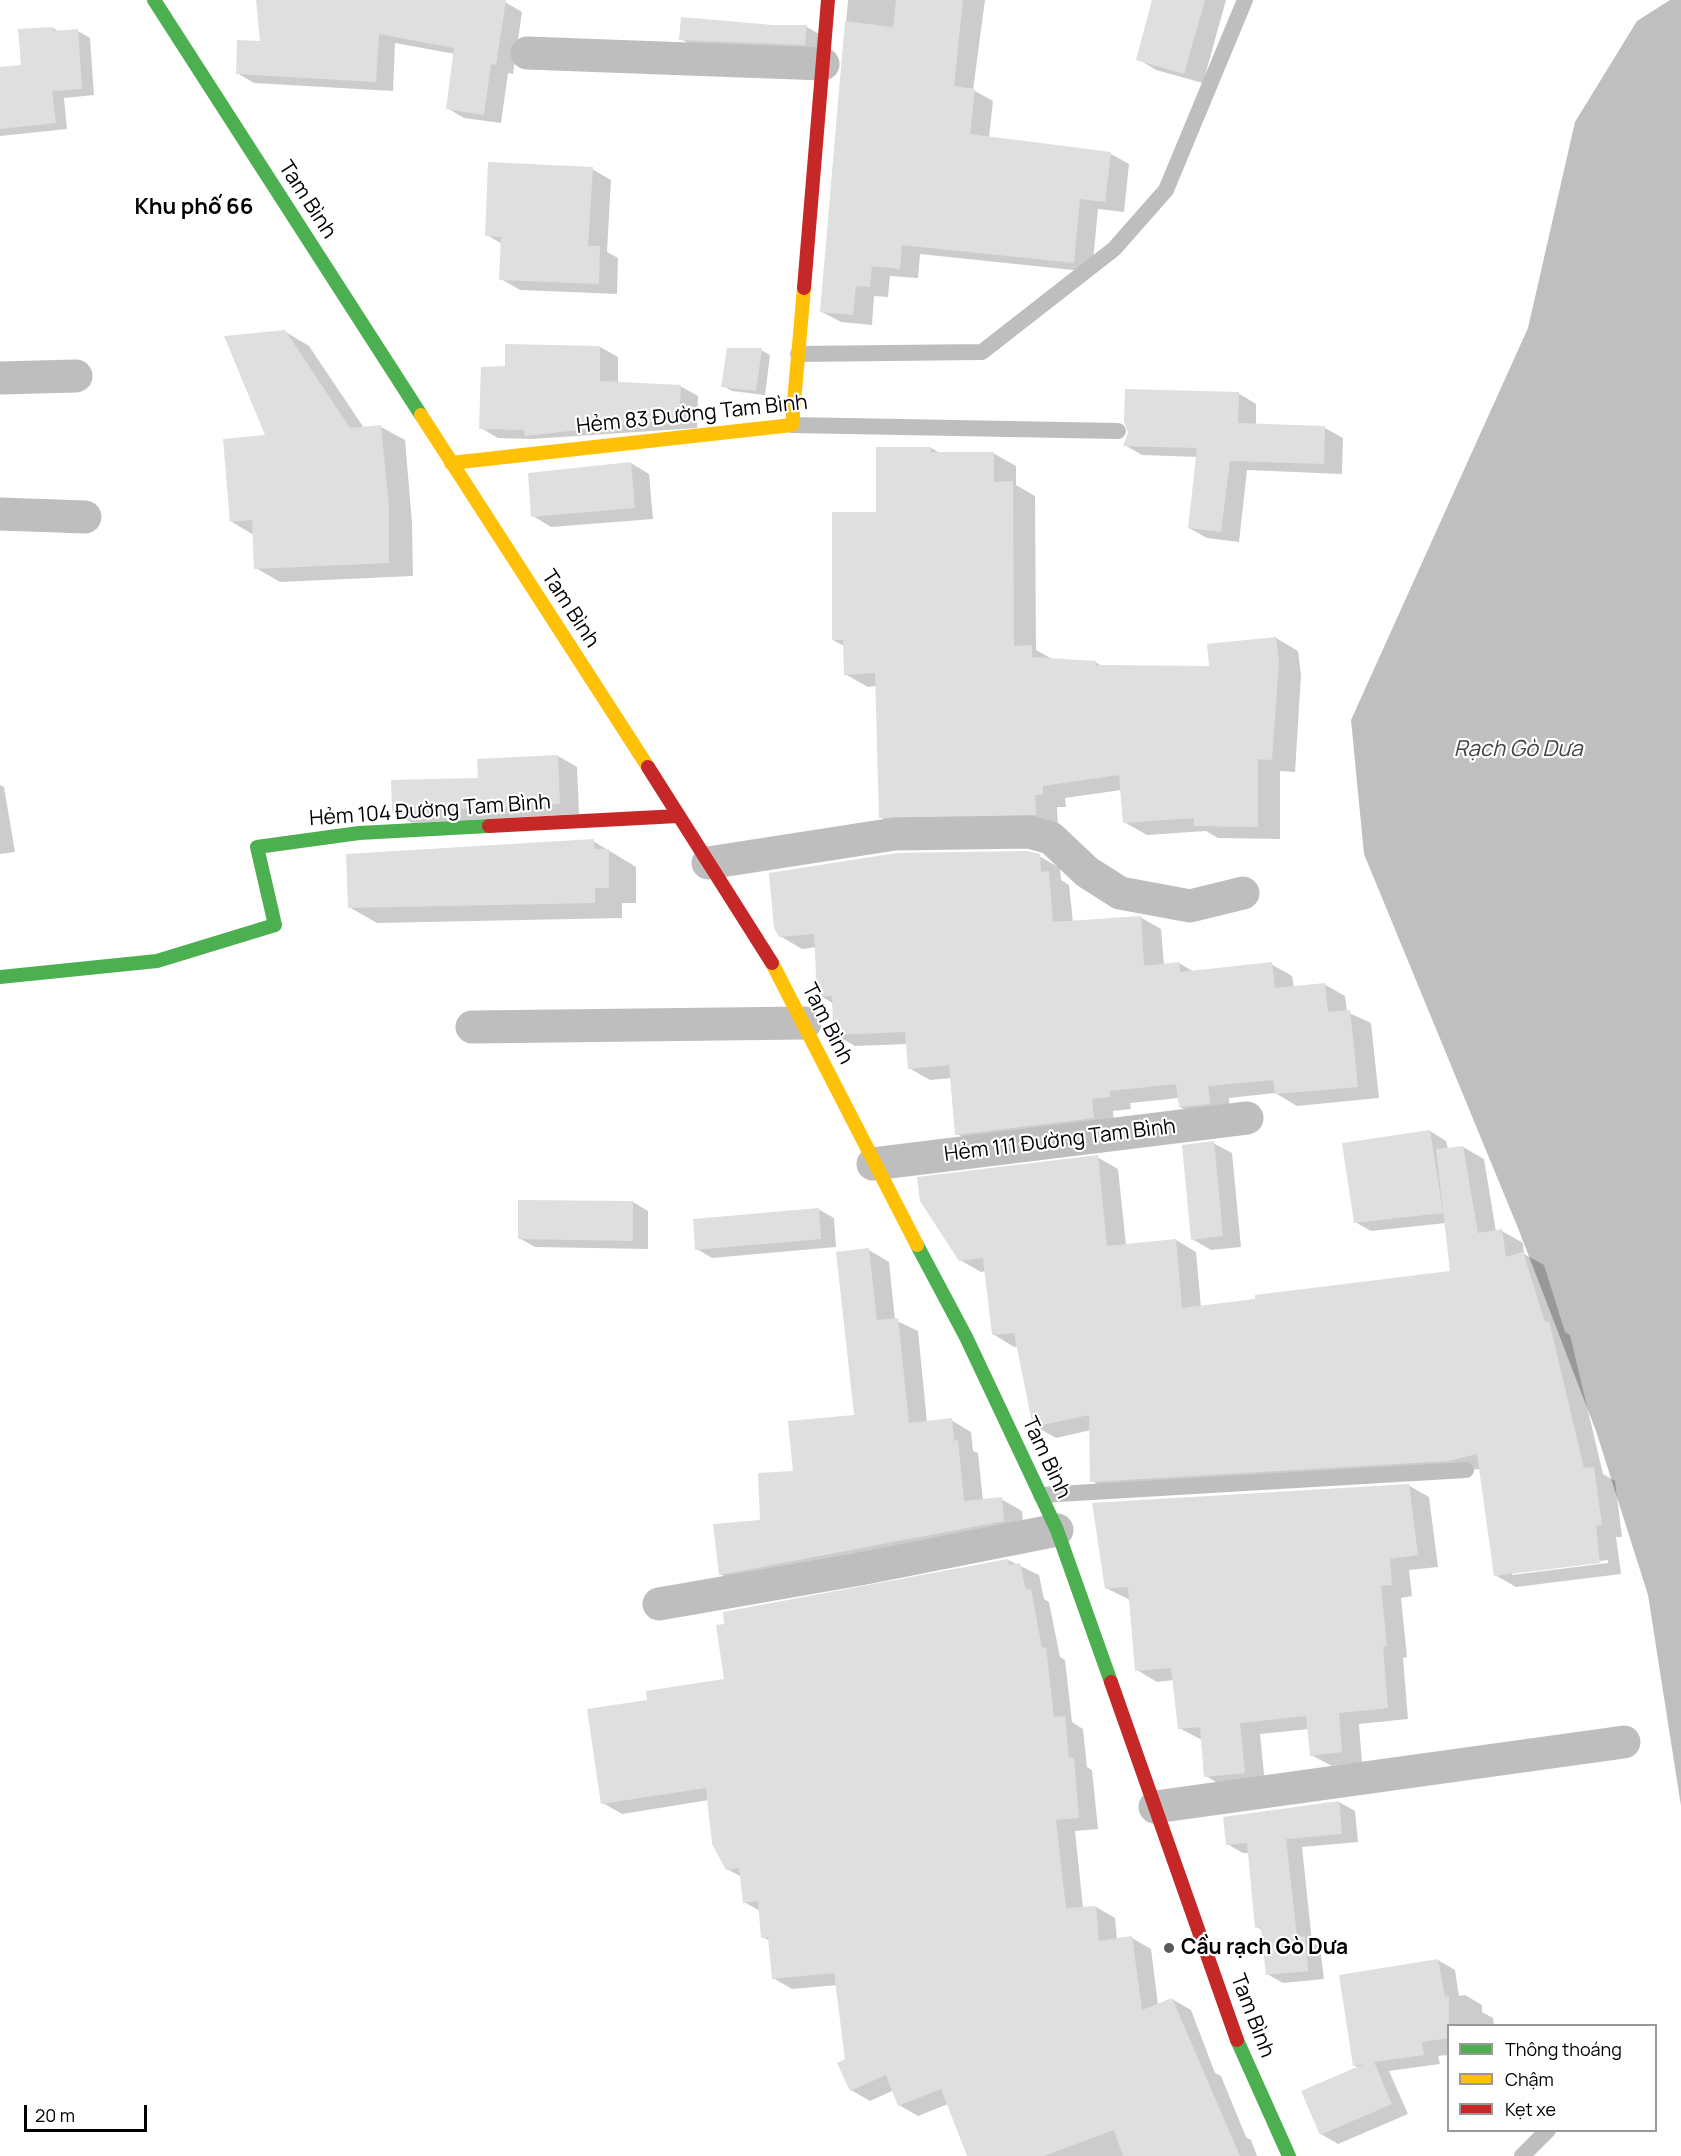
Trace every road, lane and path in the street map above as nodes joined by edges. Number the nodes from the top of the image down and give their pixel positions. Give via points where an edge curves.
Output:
1 (154, 0) edge
2 (828, 0) edge
3 (1245, 0) edge
4 (527, 53) dead end
5 (823, 64) junction
6 (798, 354) junction
7 (76, 376) dead end
8 (0, 378) edge
9 (792, 425) junction
10 (1118, 431) dead end
11 (451, 462) junction
12 (0, 514) edge
13 (85, 517) dead end
14 (678, 816) junction
15 (708, 863) junction
16 (1243, 893) dead end
17 (0, 977) edge
18 (805, 1023) junction
19 (472, 1027) dead end
20 (1247, 1118) dead end
21 (873, 1164) junction
22 (1466, 1470) dead end
23 (1041, 1495) junction
24 (1057, 1530) junction
25 (659, 1604) dead end
26 (1624, 1742) dead end
27 (1155, 1807) junction
28 (1546, 2132) edge
29 (1288, 2156) edge
30 (1522, 2156) edge

1 - 11 main road, Tam Bình
2 - 5 main road
3 - 6 lane via 1166,190 1114,249 982,352
4 - 5 street
5 - 6 main road
6 - 9 main road
7 - 8 street
9 - 10 lane, Hẻm 83 Đường Tam Bình
9 - 11 main road, Hẻm 83 Đường Tam Bình
11 - 14 main road, Tam Bình
12 - 13 street
14 - 15 main road, Tam Bình
14 - 17 main road, Hẻm 104 Đường Tam Bình via 359,833 257,847 274,925 158,961
15 - 16 street via 895,834 1029,832 1051,838 1087,872 1120,893 1190,906
15 - 18 main road, Tam Bình via 760,941
18 - 19 street
18 - 21 main road, Tam Bình
20 - 21 street, Hẻm 111 Đường Tam Bình
21 - 23 main road, Tam Bình via 966,1337
22 - 23 lane
23 - 24 main road, Tam Bình
24 - 25 street
24 - 27 main road, Tam Bình
26 - 27 street
27 - 29 main road, Tam Bình via 1235,2036
28 - 30 lane

